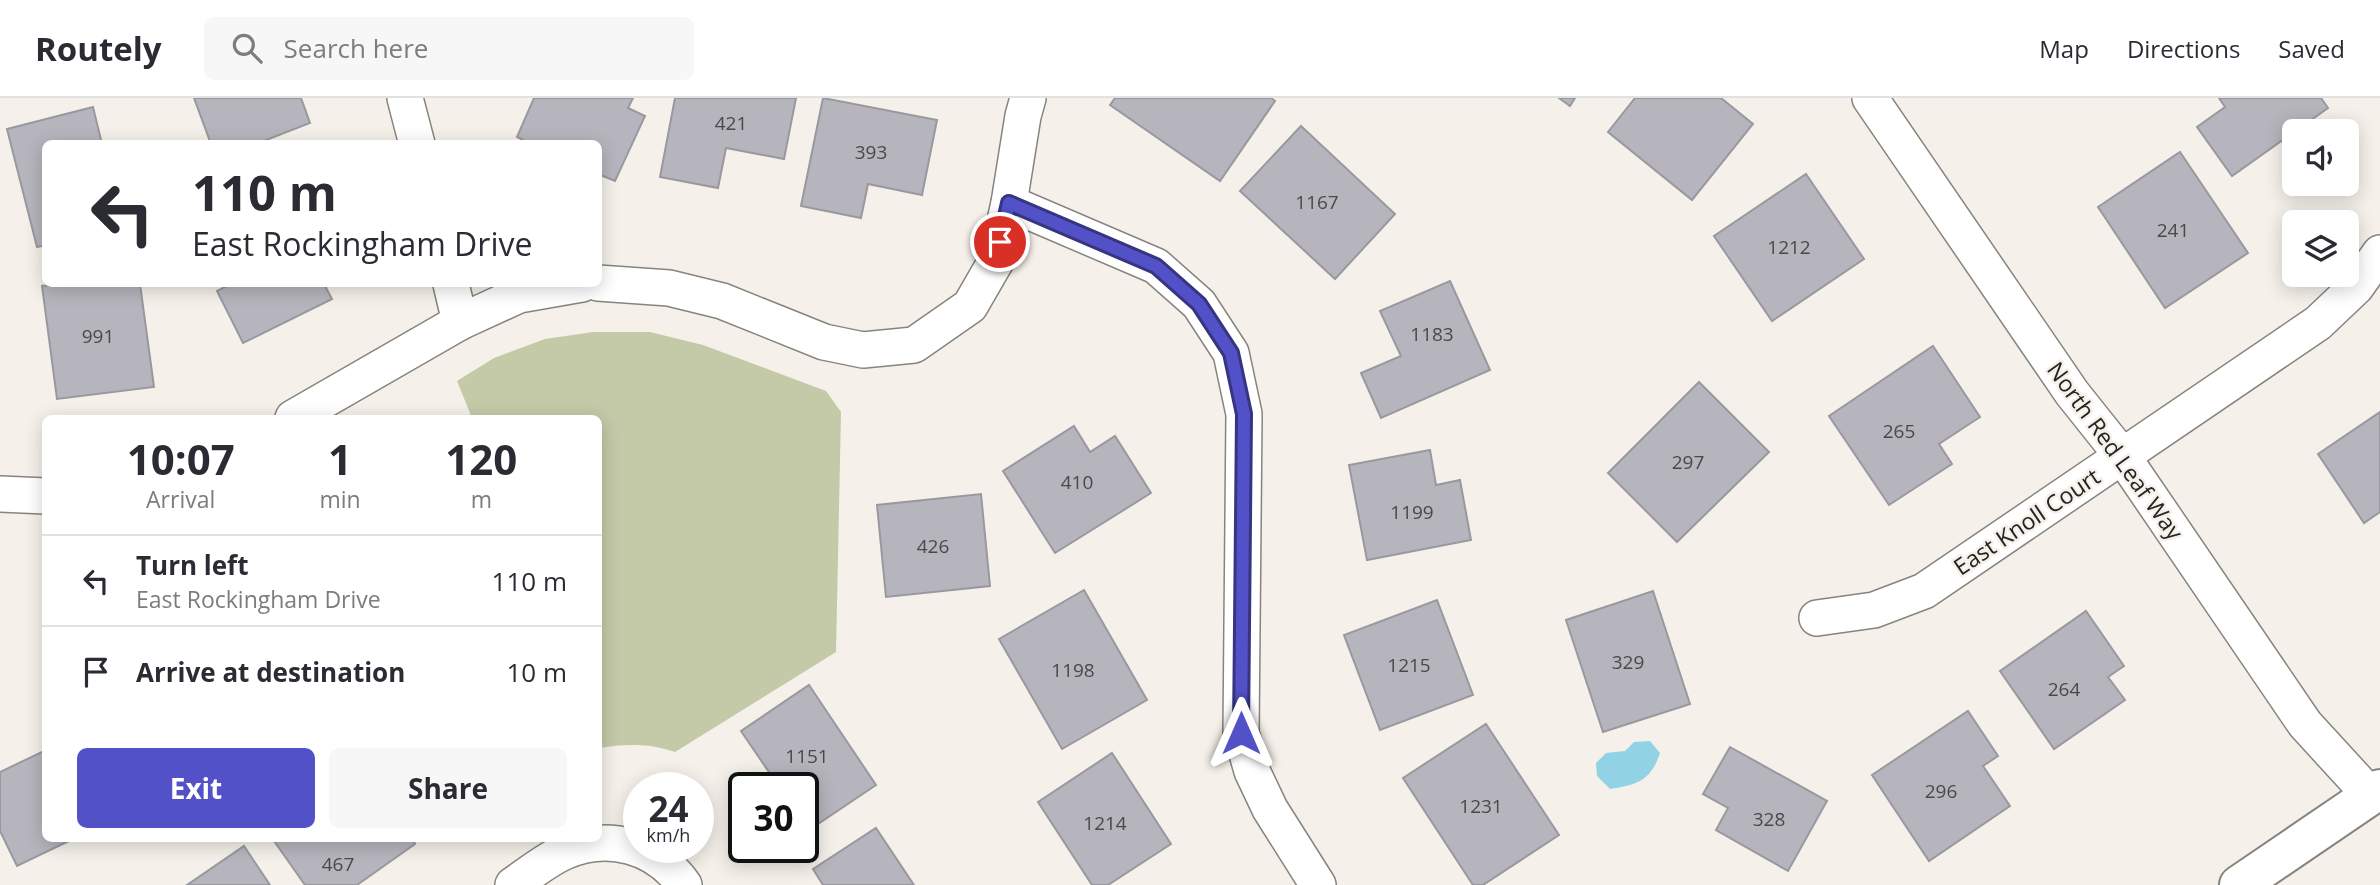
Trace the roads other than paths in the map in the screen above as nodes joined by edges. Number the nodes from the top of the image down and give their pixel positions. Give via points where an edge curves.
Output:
1 (405, 98) edge
2 (1028, 98) edge
3 (1870, 98) edge
4 (415, 140) edge
5 (1009, 203) junction
6 (2380, 253) edge
7 (602, 283) edge
8 (452, 287) edge
9 (565, 287) edge
10 (460, 322) junction
11 (298, 415) edge
12 (2123, 457) junction
13 (0, 495) edge
14 (42, 496) edge
15 (1817, 618) dead end
16 (2375, 792) edge
17 (513, 885) edge
18 (684, 885) edge
19 (1318, 885) edge
20 (2239, 885) edge

1 - 4 street
2 - 5 street
3 - 12 street, North Red Leaf Way via 2072,393
5 - 7 street via 996,261 970,306 914,345 863,350 824,342 722,301 669,288
5 - 19 street via 1156,266 1199,304 1231,353 1244,414 1241,733 1270,809
6 - 12 street, East Knoll Court via 2356,287 2318,323
8 - 10 street
9 - 10 street via 519,295
10 - 11 street
12 - 15 street, East Knoll Court via 1924,591 1874,610
12 - 16 street, North Red Leaf Way via 2305,724
13 - 14 street
16 - 20 main road
17 - 18 street via 562,853 590,843 624,843 653,856

